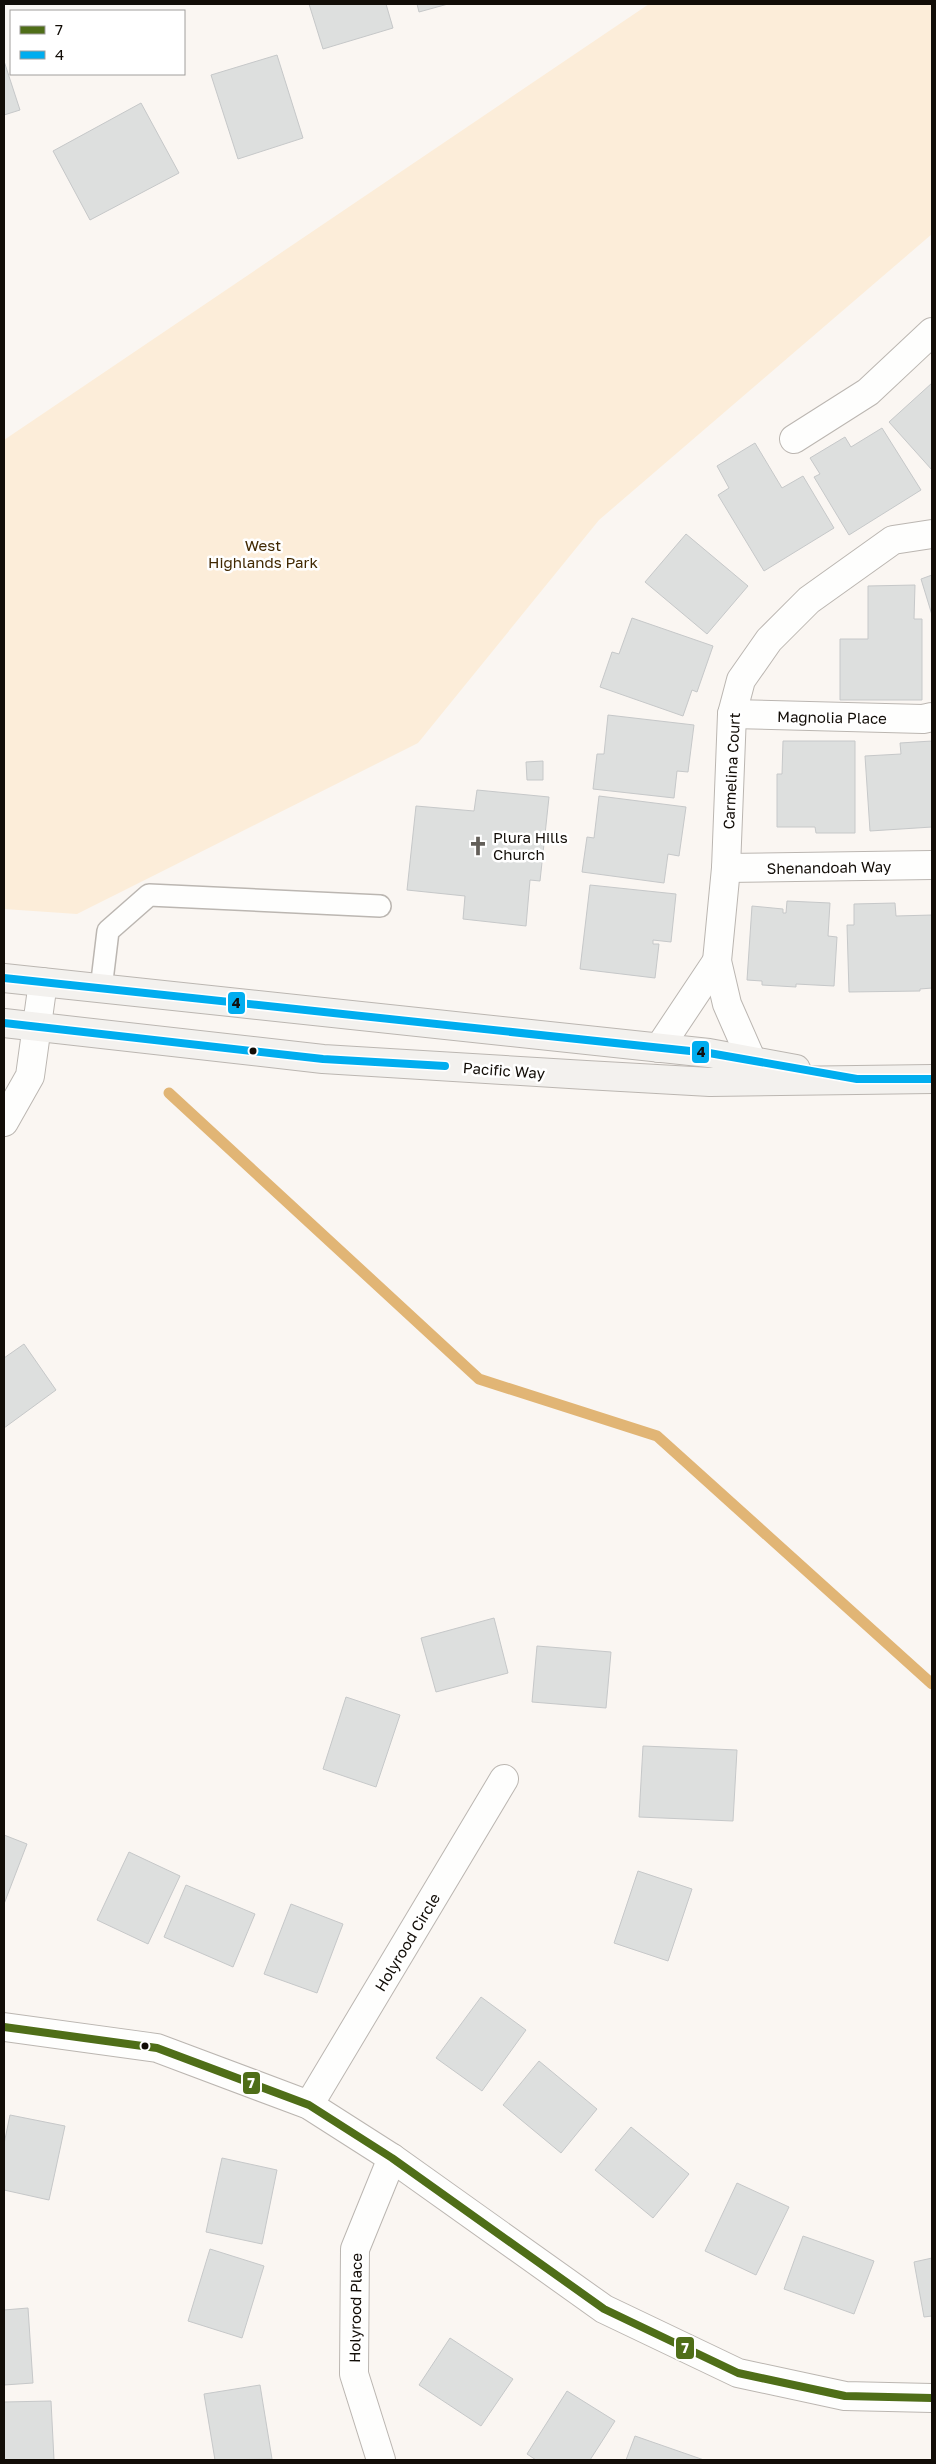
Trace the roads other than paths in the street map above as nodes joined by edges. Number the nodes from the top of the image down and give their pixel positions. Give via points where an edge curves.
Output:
1 (932, 332) edge
2 (794, 438) dead end
3 (932, 534) edge
4 (732, 714) junction
5 (932, 717) edge
6 (932, 866) edge
7 (726, 868) junction
8 (380, 906) dead end
9 (717, 961) junction
10 (4, 978) edge
11 (42, 982) junction
12 (101, 990) junction
13 (4, 1023) edge
14 (36, 1028) junction
15 (659, 1048) junction
16 (752, 1061) junction
17 (857, 1079) junction
18 (932, 1079) edge
19 (4, 1122) edge
20 (504, 1779) dead end
21 (4, 2027) edge
22 (309, 2105) junction
23 (392, 2158) junction
24 (932, 2398) edge
25 (381, 2460) edge

1 - 2 street via 868,392
3 - 4 street, Carmelina Court via 893,540 809,600 769,640 741,680
4 - 5 street, Magnolia Place
4 - 7 street, Carmelina Court
6 - 7 street, Shenandoah Way
7 - 9 street, Carmelina Court
8 - 12 lane via 149,895 108,930
9 - 15 street, Carmelina Court
9 - 16 street, Carmelina Court via 727,1004
10 - 11 main road, Pacific Way
11 - 12 main road, Pacific Way
11 - 14 street
12 - 15 main road, Pacific Way
13 - 14 main road, Pacific Way
14 - 17 main road, Pacific Way via 332,1060 710,1082
14 - 19 street via 30,1076
15 - 16 main road, Pacific Way
16 - 17 main road, Pacific Way
17 - 18 main road, Pacific Way
20 - 22 street, Holyrood Circle
21 - 22 street via 157,2048
22 - 23 street
23 - 24 street via 604,2309 738,2373 846,2396
23 - 25 street, Holyrood Place via 355,2249 354,2374

